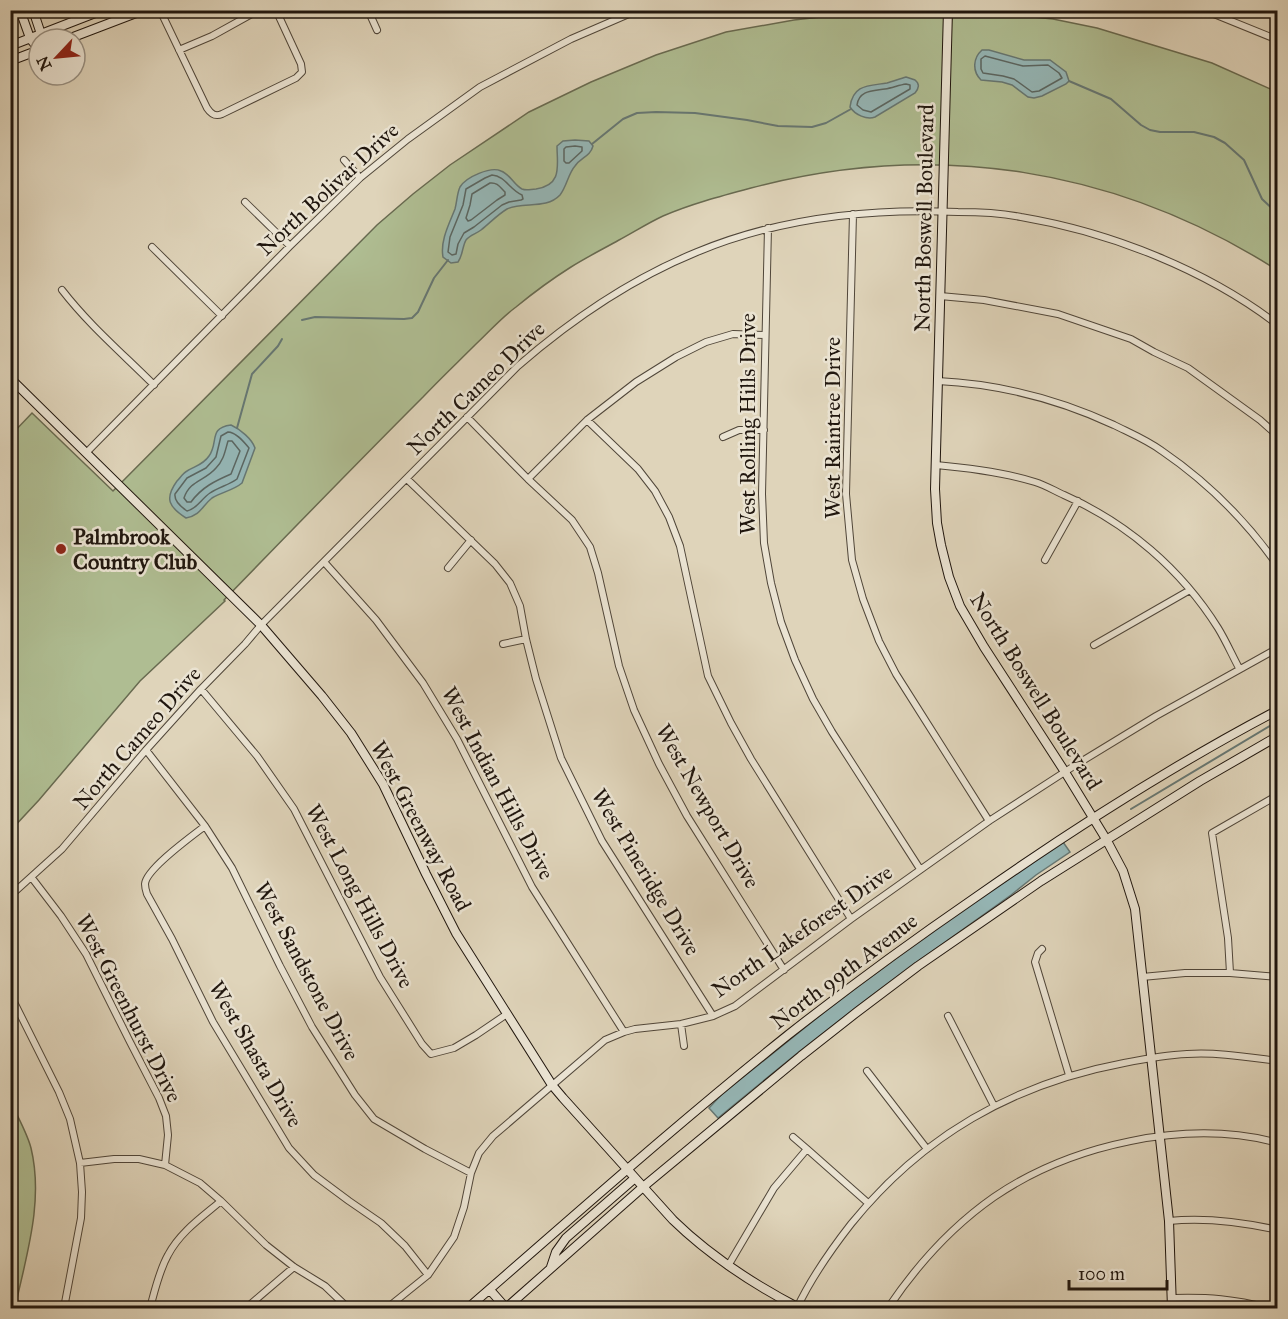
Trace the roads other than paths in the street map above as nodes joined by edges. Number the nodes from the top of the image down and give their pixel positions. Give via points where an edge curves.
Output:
1 (20, 10) edge
2 (33, 10) edge
3 (103, 10) edge
4 (144, 10) edge
5 (160, 10) edge
6 (259, 10) edge
7 (276, 10) edge
8 (368, 10) edge
9 (638, 10) edge
10 (948, 10) edge
11 (1204, 10) edge
12 (38, 27) edge
13 (62, 27) edge
14 (27, 30) edge
15 (377, 30) dead end
16 (87, 32) edge
17 (27, 39) edge
18 (1278, 40) edge
19 (10, 46) edge
20 (179, 50) junction
21 (27, 55) edge
22 (10, 61) edge
23 (344, 160) dead end
24 (360, 178) junction
25 (245, 202) dead end
26 (942, 211) junction
27 (853, 214) junction
28 (768, 228) junction
29 (290, 246) junction
30 (152, 247) dead end
31 (62, 290) dead end
32 (940, 296) junction
33 (222, 315) junction
34 (1278, 325) edge
35 (765, 334) junction
36 (10, 378) edge
37 (938, 381) junction
38 (154, 385) junction
39 (467, 417) junction
40 (587, 420) junction
41 (764, 430) junction
42 (723, 436) dead end
43 (1278, 436) edge
44 (86, 453) junction
45 (936, 465) junction
46 (407, 478) junction
47 (528, 479) junction
48 (1078, 501) junction
49 (471, 540) junction
50 (1045, 560) dead end
51 (324, 562) junction
52 (1278, 566) edge
53 (448, 568) dead end
54 (1190, 590) junction
55 (261, 625) junction
56 (526, 639) junction
57 (503, 644) dead end
58 (1094, 645) dead end
59 (1278, 648) edge
60 (1239, 668) junction
61 (201, 689) junction
62 (1278, 710) edge
63 (1278, 736) edge
64 (146, 750) junction
65 (1065, 772) junction
66 (1278, 795) edge
67 (1093, 818) junction
68 (989, 821) junction
69 (205, 826) junction
70 (1106, 839) junction
71 (920, 869) junction
72 (32, 878) junction
73 (10, 897) edge
74 (851, 919) junction
75 (1042, 949) dead end
76 (784, 970) junction
77 (1230, 973) junction
78 (1142, 977) junction
79 (1278, 977) edge
80 (10, 994) edge
81 (507, 1014) junction
82 (713, 1016) junction
83 (948, 1016) dead end
84 (681, 1024) junction
85 (624, 1032) junction
86 (684, 1046) dead end
87 (1151, 1058) junction
88 (1278, 1061) edge
89 (867, 1071) dead end
90 (1069, 1075) junction
91 (552, 1085) junction
92 (994, 1106) junction
93 (1160, 1136) junction
94 (793, 1137) dead end
95 (1278, 1143) edge
96 (807, 1149) junction
97 (927, 1149) junction
98 (80, 1163) junction
99 (165, 1165) junction
100 (627, 1169) junction
101 (471, 1173) junction
102 (635, 1178) junction
103 (643, 1186) junction
104 (221, 1201) junction
105 (868, 1203) junction
106 (1169, 1221) junction
107 (1278, 1230) edge
108 (728, 1266) junction
109 (294, 1267) junction
110 (551, 1268) junction
111 (428, 1275) junction
112 (490, 1290) junction
113 (1173, 1298) junction
114 (64, 1308) edge
115 (150, 1308) edge
116 (246, 1308) edge
117 (348, 1308) edge
118 (387, 1308) edge
119 (468, 1308) edge
120 (506, 1308) edge
121 (798, 1308) edge
122 (888, 1308) edge
123 (1172, 1308) edge
124 (1268, 1308) edge

1 - 14 street
2 - 12 street
3 - 13 street
4 - 16 street
5 - 20 street
6 - 20 street
7 - 20 street via 302,72 222,114 213,115 207,108
8 - 15 street
9 - 24 street, North Bolivar Drive via 571,39 480,87
10 - 26 street, North Boswell Boulevard
11 - 18 street
17 - 19 street
21 - 22 street
23 - 24 street
24 - 29 street, North Bolivar Drive
25 - 29 street
26 - 27 street, North Cameo Drive
26 - 32 street, North Boswell Boulevard
26 - 34 street, North Cameo Drive via 1020,216 1122,243 1224,289
27 - 28 street, North Cameo Drive
27 - 68 street, West Raintree Drive via 846,494 852,560 862,599 896,675
28 - 35 street, West Rolling Hills Drive
28 - 39 street, North Cameo Drive via 698,252 616,292 545,342
29 - 33 street, North Bolivar Drive
30 - 33 street
31 - 38 street
32 - 37 street, North Boswell Boulevard
32 - 43 street via 1058,314 1131,339 1188,368
33 - 38 street, North Bolivar Drive
35 - 40 street via 733,334 706,342 636,382
35 - 41 street, West Rolling Hills Drive
36 - 44 street, West Greenway Road
37 - 45 street, North Boswell Boulevard
37 - 52 street via 1022,392 1093,415 1138,436 1209,489
38 - 44 street, North Bolivar Drive
39 - 46 street, North Cameo Drive
39 - 47 street, West Newport Drive
40 - 47 street
40 - 74 street via 638,469 669,517 680,546 708,676 751,759
41 - 42 street via 739,430
41 - 71 street, West Rolling Hills Drive via 764,543 781,622 813,699
44 - 55 street, West Greenway Road
45 - 48 street via 1036,482
45 - 65 street, North Boswell Boulevard via 937,523 955,593 975,632
46 - 49 street, West Pineridge Drive
46 - 51 street, North Cameo Drive
47 - 76 street, West Newport Drive via 572,520 590,547 619,666 634,710 687,816
48 - 50 street
48 - 54 street via 1143,542
49 - 53 street
49 - 56 street, West Pineridge Drive via 510,583 520,606
51 - 55 street, North Cameo Drive
51 - 85 street, West Indian Hills Drive via 376,620 423,682 457,739 532,887
54 - 58 street
54 - 60 street via 1217,627
55 - 61 street, North Cameo Drive
55 - 81 street, West Greenway Road via 351,733 382,784 456,933
56 - 57 street
56 - 82 street, West Pineridge Drive via 561,758 602,841
59 - 60 street, North Lakeforest Drive
60 - 65 street, North Lakeforest Drive
61 - 64 street, North Cameo Drive
61 - 81 street, West Long Hills Drive via 257,756 294,809 380,977 431,1054 454,1048
62 - 67 street, North 99th Avenue
63 - 70 street, North 99th Avenue
64 - 69 street, West Sandstone Drive
64 - 72 street, North Cameo Drive via 68,843
65 - 67 street, North Boswell Boulevard
65 - 68 street, North Lakeforest Drive
66 - 77 street via 1212,833
67 - 70 street, North Boswell Boulevard
67 - 100 street, North 99th Avenue via 876,967
68 - 71 street, North Lakeforest Drive
69 - 101 street, West Sandstone Drive via 232,868 312,1027 374,1119
69 - 111 street, West Shasta Drive via 170,852 147,878 147,894 213,1022 289,1148 314,1175 381,1223
70 - 78 street, North Boswell Boulevard via 1123,871 1135,909
70 - 103 street, North 99th Avenue via 984,919 857,1012
71 - 74 street, North Lakeforest Drive
72 - 73 street, North Cameo Drive
72 - 99 street, West Greenhurst Drive via 86,954 159,1098 168,1135
74 - 76 street, North Lakeforest Drive
75 - 90 street via 1035,962
76 - 82 street, North Lakeforest Drive via 735,1006
77 - 78 street
77 - 79 street
78 - 87 street, North Boswell Boulevard
80 - 98 street via 59,1092
81 - 91 street, West Greenway Road
82 - 84 street, North Lakeforest Drive
83 - 92 street
84 - 85 street, North Lakeforest Drive
84 - 86 street
85 - 91 street, North Lakeforest Drive via 606,1040
87 - 88 street via 1187,1053
87 - 90 street
87 - 93 street, North Boswell Boulevard
89 - 97 street
90 - 92 street
91 - 100 street, West Greenway Road
91 - 101 street, North Lakeforest Drive via 493,1136 479,1152
92 - 97 street
93 - 95 street via 1230,1135
93 - 106 street, North Boswell Boulevard
93 - 122 street via 1064,1160 994,1197 928,1256
94 - 96 street
96 - 105 street
96 - 108 street via 774,1188
97 - 105 street
98 - 99 street via 130,1159
98 - 114 street via 81,1218
99 - 104 street via 200,1183
100 - 102 street, West Greenway Road
100 - 112 street, North 99th Avenue
101 - 111 street, North Lakeforest Drive via 454,1237
102 - 103 street, West Greenway Road
102 - 110 street, North 99th Avenue via 566,1238
103 - 108 street, West Greenway Road via 686,1232
103 - 110 street, North 99th Avenue
104 - 109 street
104 - 115 street via 183,1233 169,1253
105 - 121 street via 830,1251
106 - 107 street via 1234,1221
106 - 113 street, North Boswell Boulevard
108 - 121 street, West Greenway Road
109 - 116 street
109 - 117 street via 325,1286
110 - 120 street, North 99th Avenue
111 - 118 street, North Lakeforest Drive
112 - 119 street, North 99th Avenue
112 - 120 street
113 - 123 street, North Boswell Boulevard
113 - 124 street via 1229,1299

